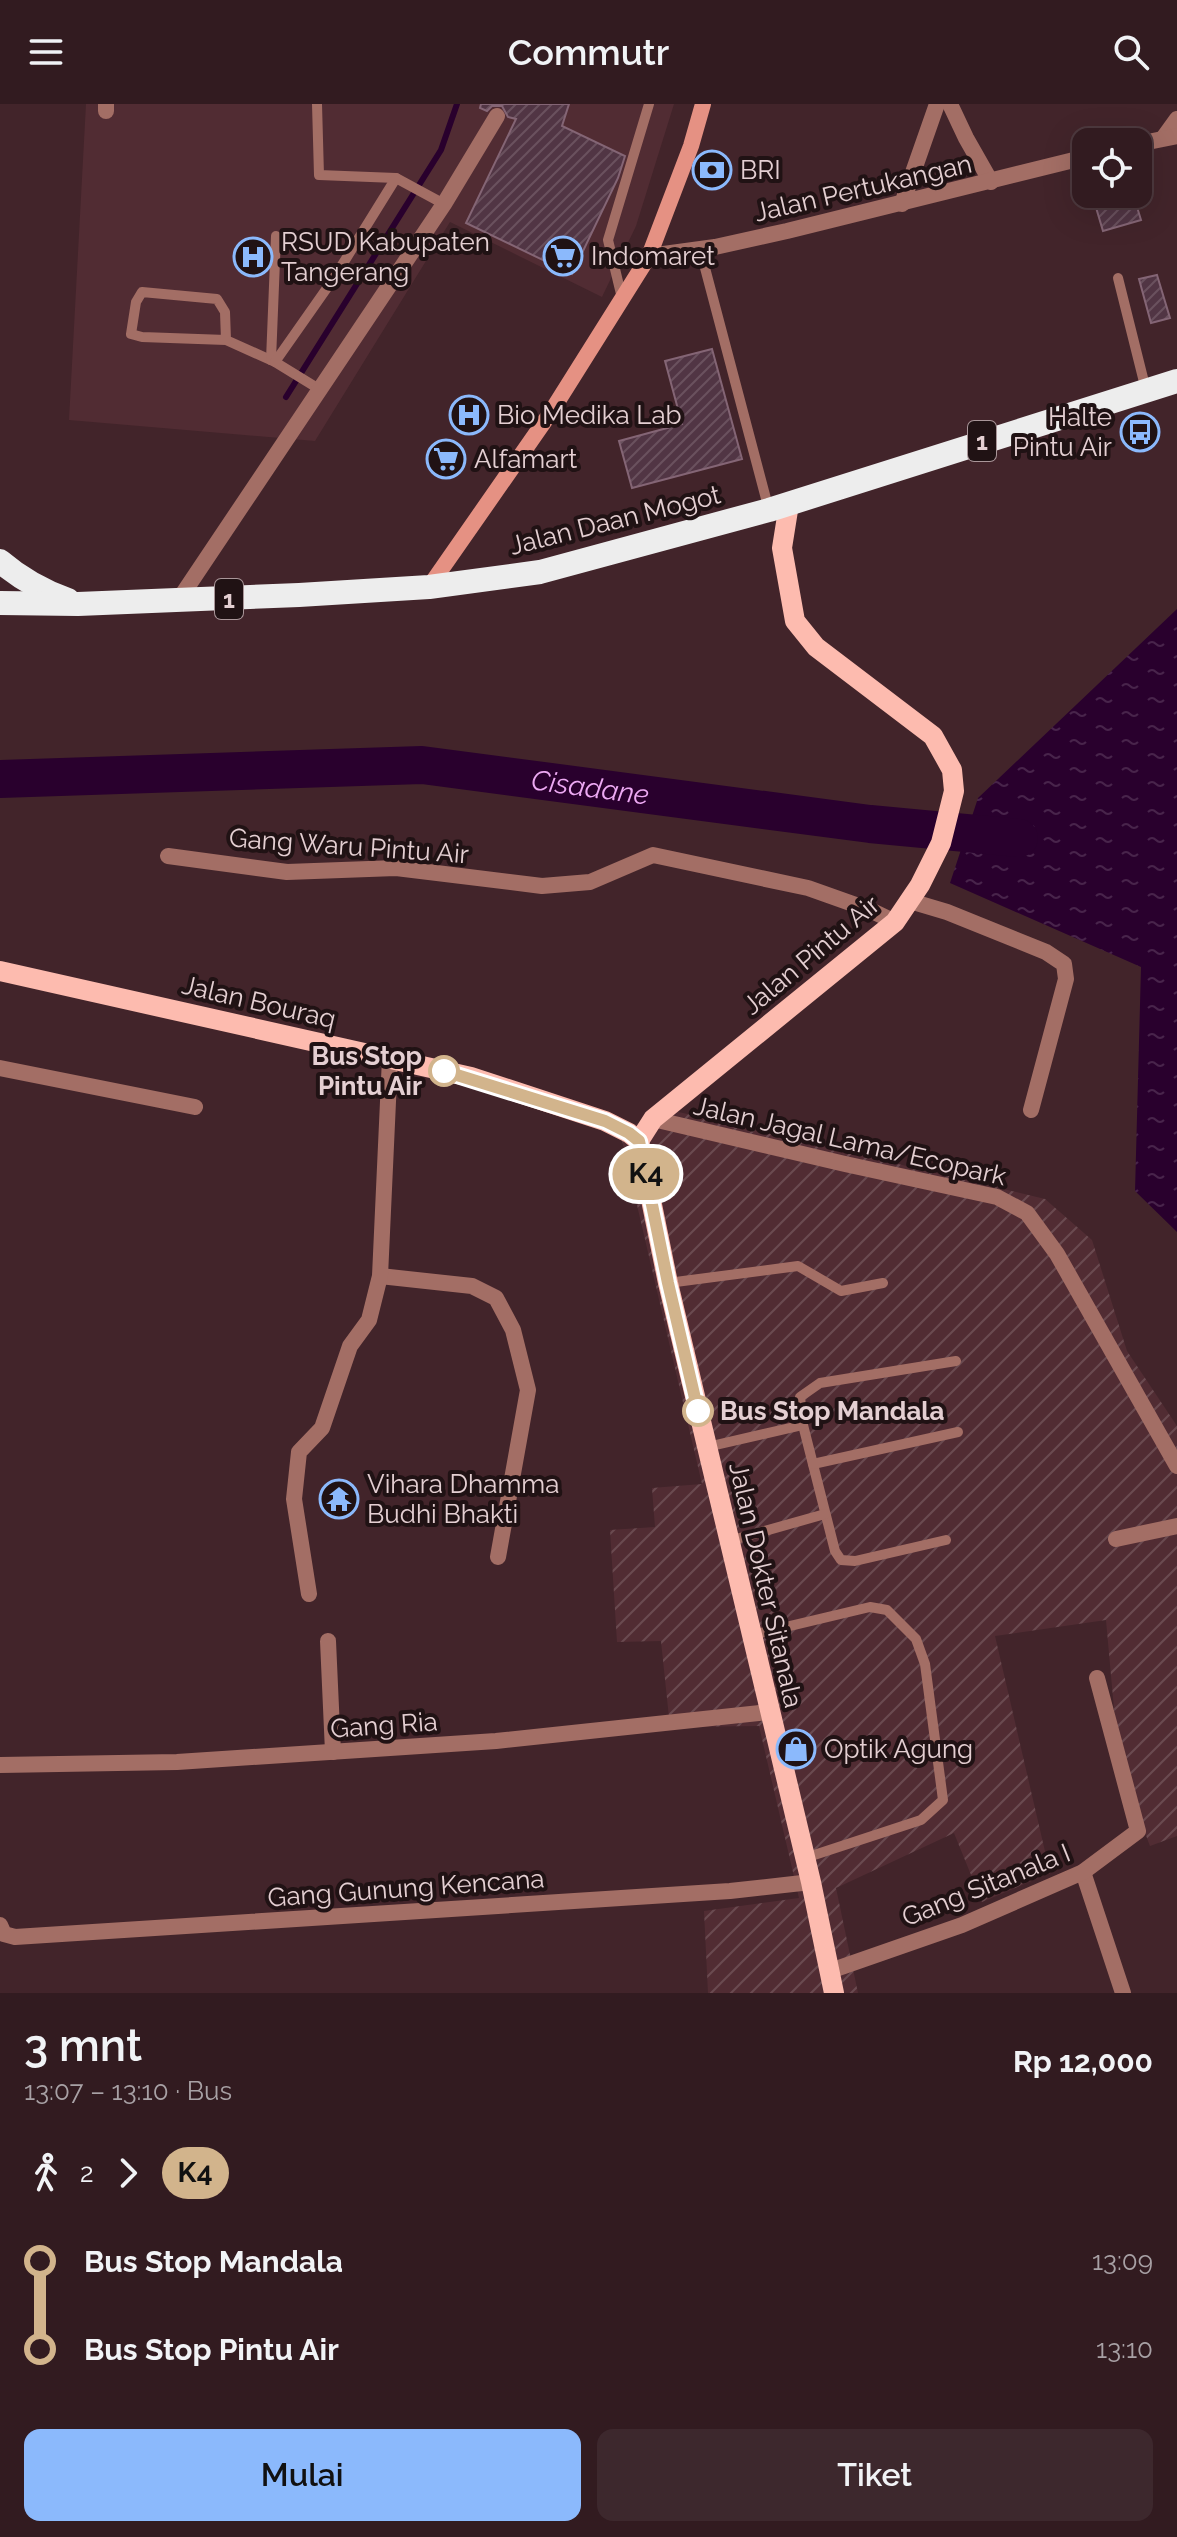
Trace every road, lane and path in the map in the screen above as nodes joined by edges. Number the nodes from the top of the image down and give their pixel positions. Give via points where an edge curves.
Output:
1 (317, 104) edge
2 (649, 104) edge
3 (703, 104) edge
4 (937, 104) edge
5 (950, 104) edge
6 (497, 116) dead end
7 (1177, 119) edge
8 (1170, 136) edge
9 (1072, 161) edge
10 (399, 178) junction
11 (991, 182) junction
12 (439, 201) junction
13 (902, 204) junction
14 (276, 236) dead end
15 (700, 249) junction
16 (649, 256) junction
17 (1118, 278) dead end
18 (622, 299) junction
19 (226, 340) junction
20 (276, 363) junction
21 (1177, 381) edge
22 (317, 388) junction
23 (1146, 390) junction
24 (779, 507) junction
25 (0, 561) edge
26 (429, 587) junction
27 (178, 601) junction
28 (0, 603) edge
29 (78, 604) junction
30 (28, 605) junction
31 (0, 614) edge
32 (168, 856) dead end
33 (915, 893) junction
34 (895, 922) junction
35 (0, 971) edge
36 (390, 1058) junction
37 (0, 1068) edge
38 (195, 1107) dead end
39 (1031, 1110) dead end
40 (653, 1119) junction
41 (605, 1121) junction
42 (639, 1141) junction
43 (380, 1276) junction
44 (668, 1283) junction
45 (883, 1283) dead end
46 (956, 1361) dead end
47 (803, 1425) junction
48 (958, 1432) dead end
49 (707, 1447) junction
50 (813, 1464) junction
51 (1177, 1466) edge
52 (825, 1514) junction
53 (1177, 1526) edge
54 (1116, 1539) dead end
55 (946, 1540) dead end
56 (729, 1541) junction
57 (498, 1557) dead end
58 (309, 1594) dead end
59 (752, 1635) junction
60 (328, 1641) dead end
61 (1097, 1678) dead end
62 (769, 1712) junction
63 (333, 1752) junction
64 (0, 1765) edge
65 (805, 1858) junction
66 (1083, 1872) junction
67 (811, 1882) junction
68 (2, 1930) edge
69 (830, 1971) junction
70 (834, 1993) edge
71 (1123, 1993) edge

1 - 10 lane via 319,175
2 - 18 lane via 608,240
3 - 16 street
4 - 13 street
5 - 11 street
6 - 12 street
7 - 8 street
9 - 11 street, Jalan Pertukangan
10 - 12 lane
10 - 20 lane
11 - 13 street, Jalan Pertukangan
12 - 22 street
13 - 15 street, Jalan Pertukangan
14 - 20 lane
15 - 16 street, Jalan Pertukangan
15 - 24 lane
16 - 18 street
17 - 23 lane
18 - 26 street
19 - 19 lane via 131,334 136,302 142,292 217,299 225,312
19 - 20 lane
20 - 22 lane
21 - 23 highway, Jalan Daan Mogot / 1
22 - 27 street
23 - 24 highway, Jalan Daan Mogot / 1
24 - 26 highway, Jalan Daan Mogot / 1 via 540,572
24 - 33 main road, Jalan Pintu Air via 795,621 816,647 933,736 952,770 954,791 941,843
25 - 29 highway via 45,591
26 - 27 highway, Jalan Daan Mogot / 1
27 - 29 highway, Jalan Daan Mogot / 1
28 - 30 highway, Jalan Daan Mogot / 1
29 - 30 highway, Jalan Daan Mogot / 1
30 - 31 highway
32 - 34 street, Gang Waru Pintu Air via 287,872 396,868 542,886 590,882 653,855 808,888
33 - 34 main road, Jalan Pintu Air
33 - 39 street via 1064,964 1066,979
34 - 40 main road, Jalan Pintu Air
35 - 36 main road, Jalan Bouraq
36 - 41 main road, Jalan Bouraq via 471,1077
36 - 43 street
37 - 38 street
40 - 41 main road
40 - 42 main road, Jalan Pintu Air
40 - 51 street, Jalan Jagal Lama/Ecopark via 997,1197 1027,1213 1057,1254
41 - 42 main road, Jalan Bouraq
42 - 44 main road, Jalan Dokter Sitanala
43 - 57 street via 472,1286 496,1298 513,1330 528,1390
43 - 58 street via 369,1320 350,1346 322,1428 299,1452 294,1499
44 - 45 lane via 798,1266 841,1291
44 - 49 main road, Jalan Dokter Sitanala
46 - 47 lane via 820,1383 800,1397
47 - 49 lane
47 - 50 lane
48 - 50 lane
49 - 56 main road, Jalan Dokter Sitanala
50 - 52 lane
52 - 55 lane via 841,1560
52 - 56 lane
53 - 54 street
56 - 59 main road, Jalan Dokter Sitanala
59 - 62 main road, Jalan Dokter Sitanala
59 - 65 lane via 870,1607 887,1610 916,1639 925,1664 943,1800 921,1820
60 - 63 street
61 - 66 street, Gang Sitanala I via 1138,1831
62 - 63 street, Gang Ria
62 - 65 main road, Jalan Dokter Sitanala
63 - 64 street, Gang Ria
65 - 67 main road, Jalan Dokter Sitanala
66 - 69 street, Gang Sitanala I via 962,1925
66 - 71 street
67 - 68 street, Gang Gunung Kencana via 15,1937
67 - 69 main road, Jalan Dokter Sitanala
69 - 70 main road, Jalan Dokter Sitanala

